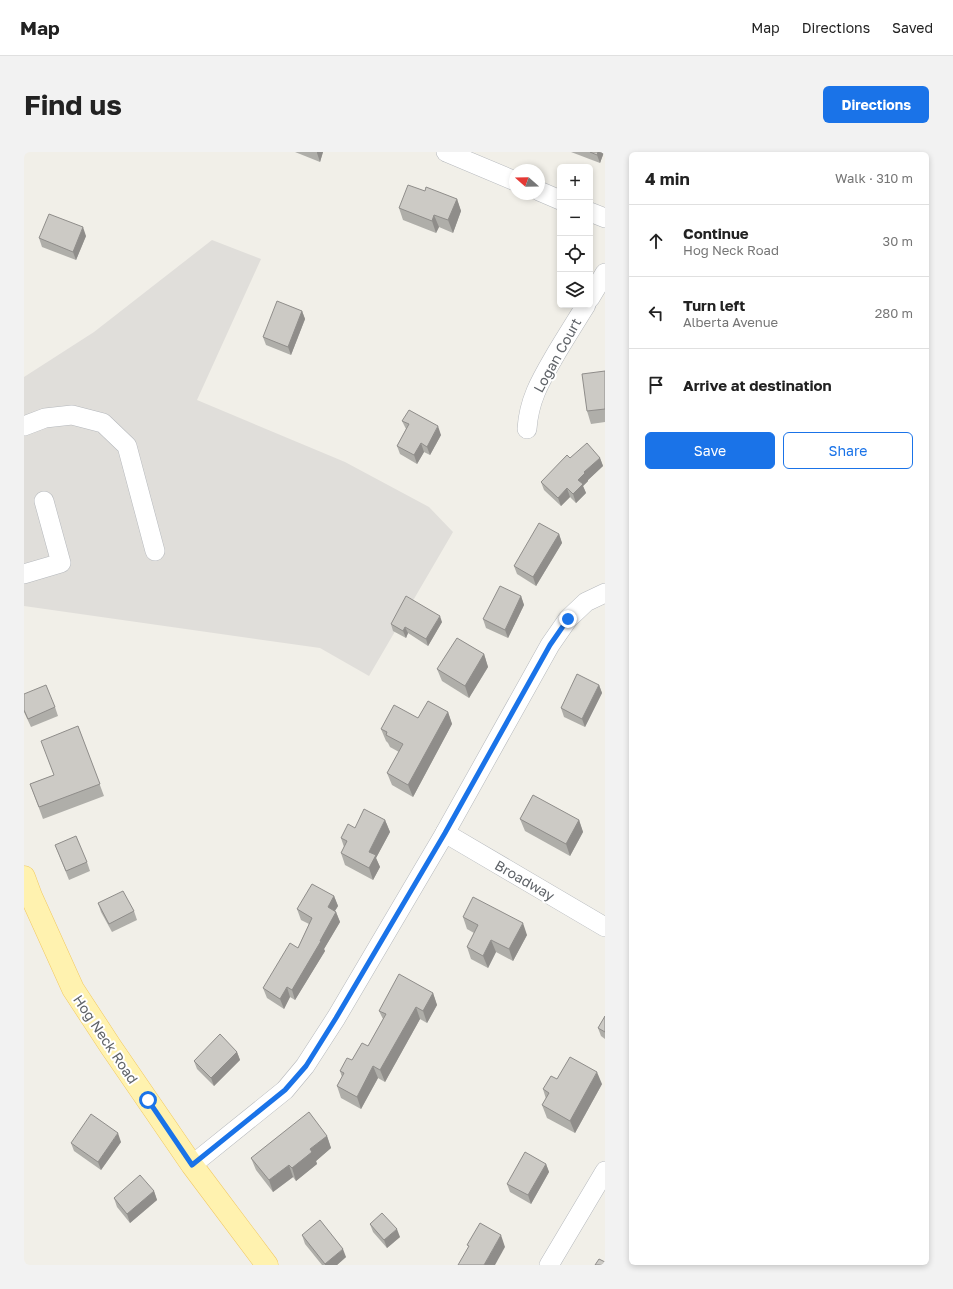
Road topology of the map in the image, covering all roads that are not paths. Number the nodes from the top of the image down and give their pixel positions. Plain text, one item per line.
1 (446, 152) edge
2 (509, 178) edge
3 (545, 194) edge
4 (557, 199) edge
5 (593, 213) edge
6 (605, 218) edge
7 (605, 273) edge
8 (593, 293) edge
9 (584, 308) edge
10 (24, 426) edge
11 (527, 429) dead end
12 (44, 501) dead end
13 (155, 551) dead end
14 (24, 574) edge
15 (605, 593) edge
16 (445, 833) junction
17 (26, 892) edge
18 (605, 927) edge
19 (192, 1165) junction
20 (605, 1171) edge
21 (267, 1265) edge
22 (549, 1265) edge

1 - 2 street
3 - 4 street
5 - 6 street
7 - 8 street
9 - 11 street, Logan Court
10 - 13 street
12 - 14 street
15 - 16 street
16 - 18 street, Broadway
16 - 19 street
17 - 19 main road, Hog Neck Road
19 - 21 main road, Hog Neck Road
20 - 22 street

